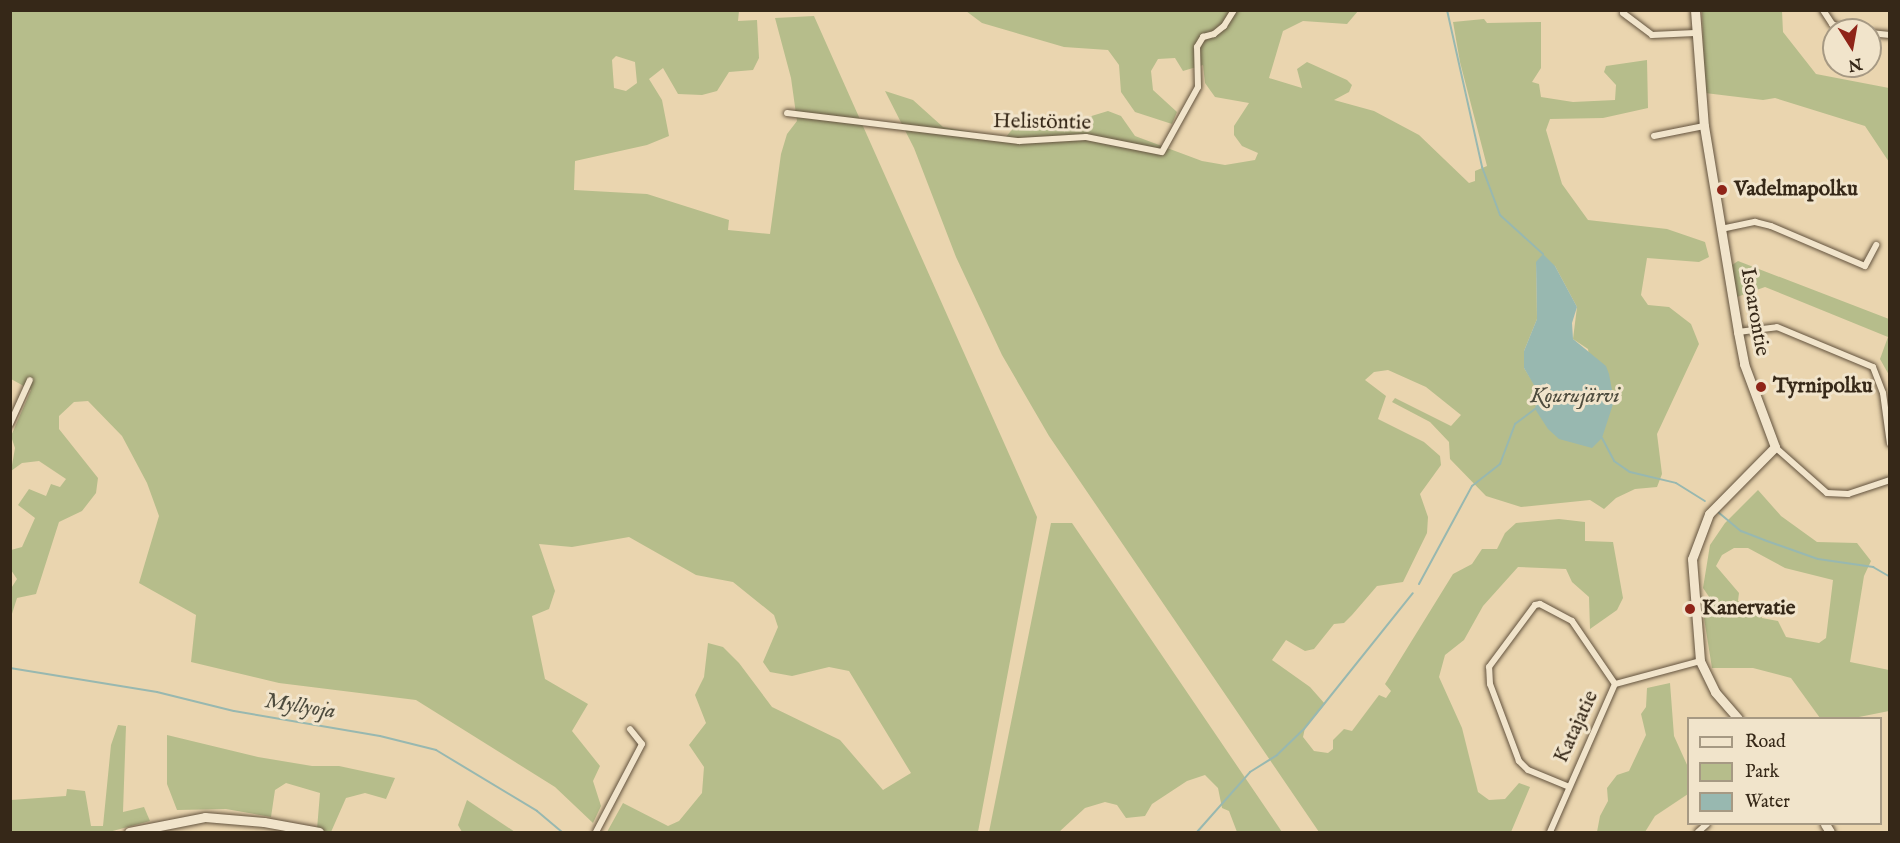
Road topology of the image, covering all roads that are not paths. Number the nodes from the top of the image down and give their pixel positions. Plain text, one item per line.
1 (1234, 10) edge
2 (1695, 10) edge
3 (1623, 13) dead end
4 (1695, 33) junction
5 (787, 113) dead end
6 (1704, 126) junction
7 (1654, 136) dead end
8 (1721, 229) junction
9 (1876, 245) dead end
10 (1738, 332) junction
11 (30, 380) dead end
12 (10, 424) edge
13 (1890, 444) edge
14 (1775, 447) junction
15 (1890, 480) edge
16 (1700, 662) junction
17 (1616, 684) junction
18 (1737, 717) edge
19 (630, 729) dead end
20 (1567, 786) junction
21 (129, 832) edge
22 (319, 832) edge
23 (596, 832) edge
24 (1550, 832) edge

1 - 5 street, Helistöntie
2 - 4 street, Isoarontie
3 - 4 street
4 - 6 street, Isoarontie
6 - 7 street
6 - 8 street, Isoarontie
8 - 9 street
8 - 10 street, Isoarontie
10 - 13 street
10 - 14 street, Isoarontie
11 - 12 street
14 - 15 street
14 - 16 street
16 - 17 street, Katajatie
16 - 18 street
17 - 20 street, Katajatie
17 - 20 street
19 - 23 street
20 - 24 street, Katajatie
21 - 22 street

